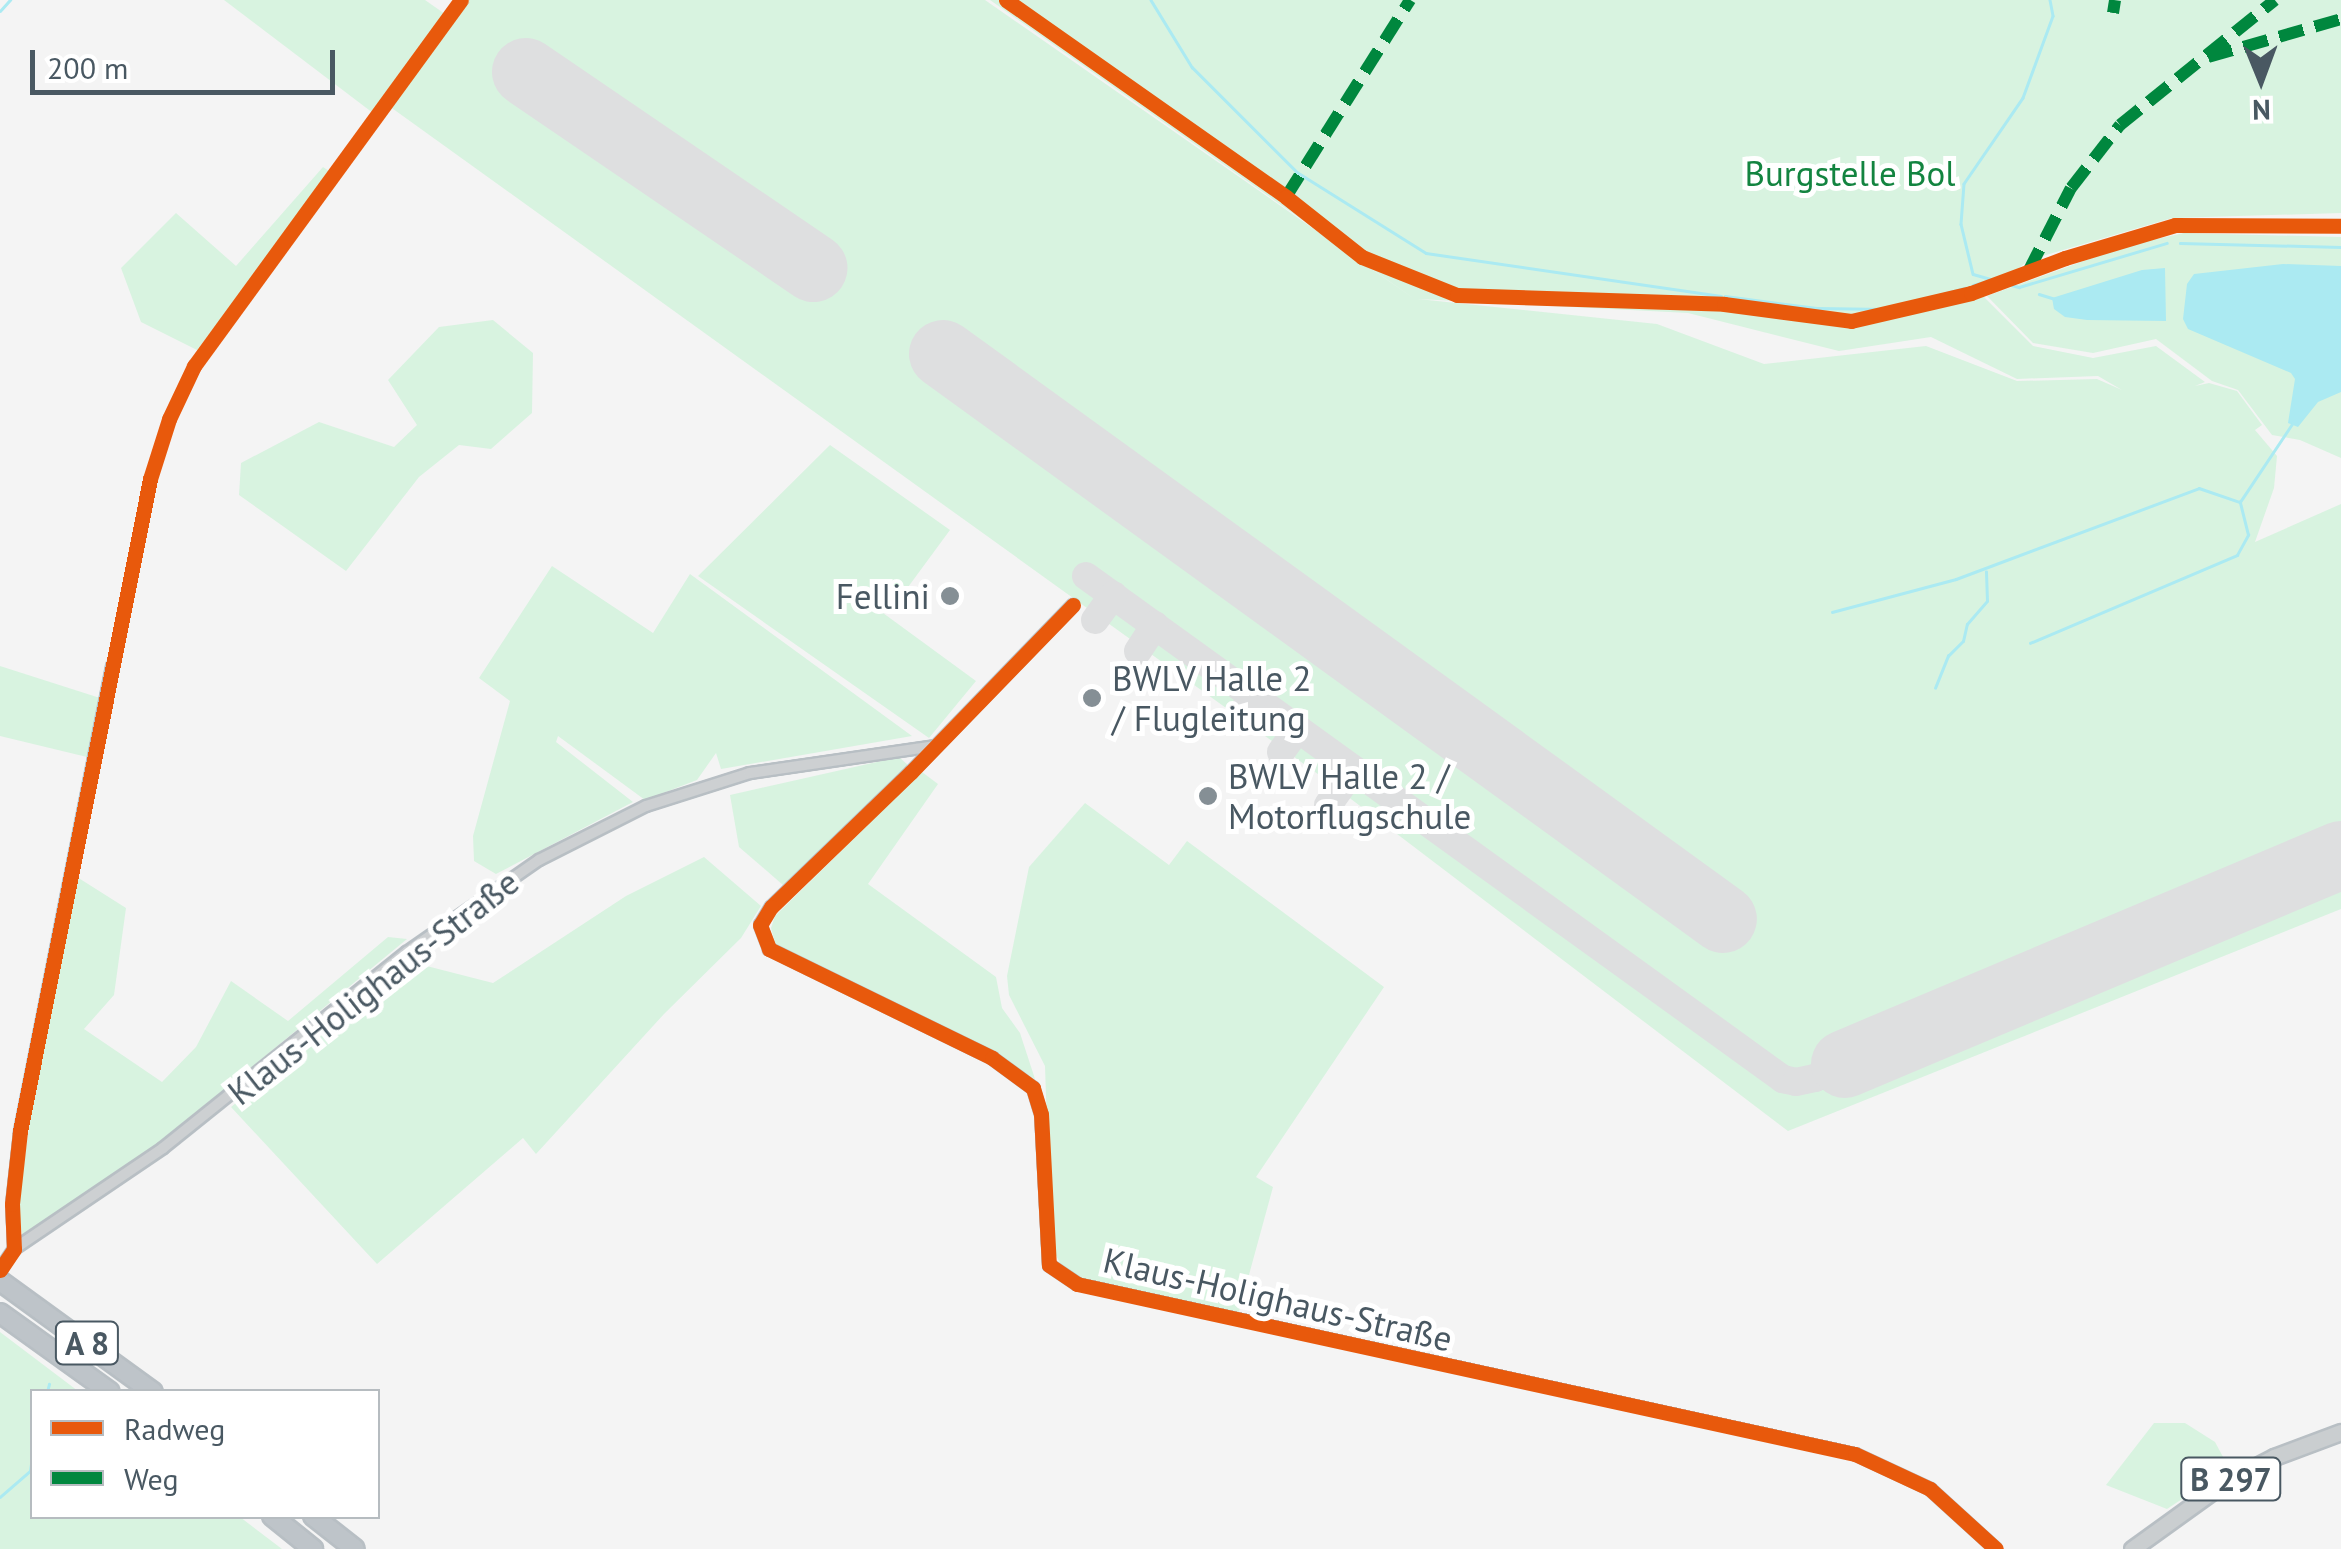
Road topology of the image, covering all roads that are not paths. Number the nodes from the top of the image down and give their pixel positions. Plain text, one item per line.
1 (1074, 604) dead end
2 (112, 668) dead end
3 (936, 746) junction
4 (14, 1250) junction
5 (0, 1270) edge
6 (0, 1281) edge
7 (2, 1314) edge
8 (106, 1389) edge
9 (149, 1389) edge
10 (2341, 1432) edge
11 (276, 1519) edge
12 (317, 1519) edge
13 (314, 1549) edge
14 (355, 1549) edge
15 (1996, 1549) edge
16 (2132, 1549) edge

1 - 3 street, Klaus-Holighaus-Straße
2 - 4 street
3 - 4 street, Klaus-Holighaus-Straße
3 - 15 street, Klaus-Holighaus-Straße
4 - 5 street, Klaus-Holighaus-Straße
6 - 9 highway, A 8
7 - 8 highway, A 8
10 - 16 main road, B 297
11 - 13 highway
12 - 14 highway

